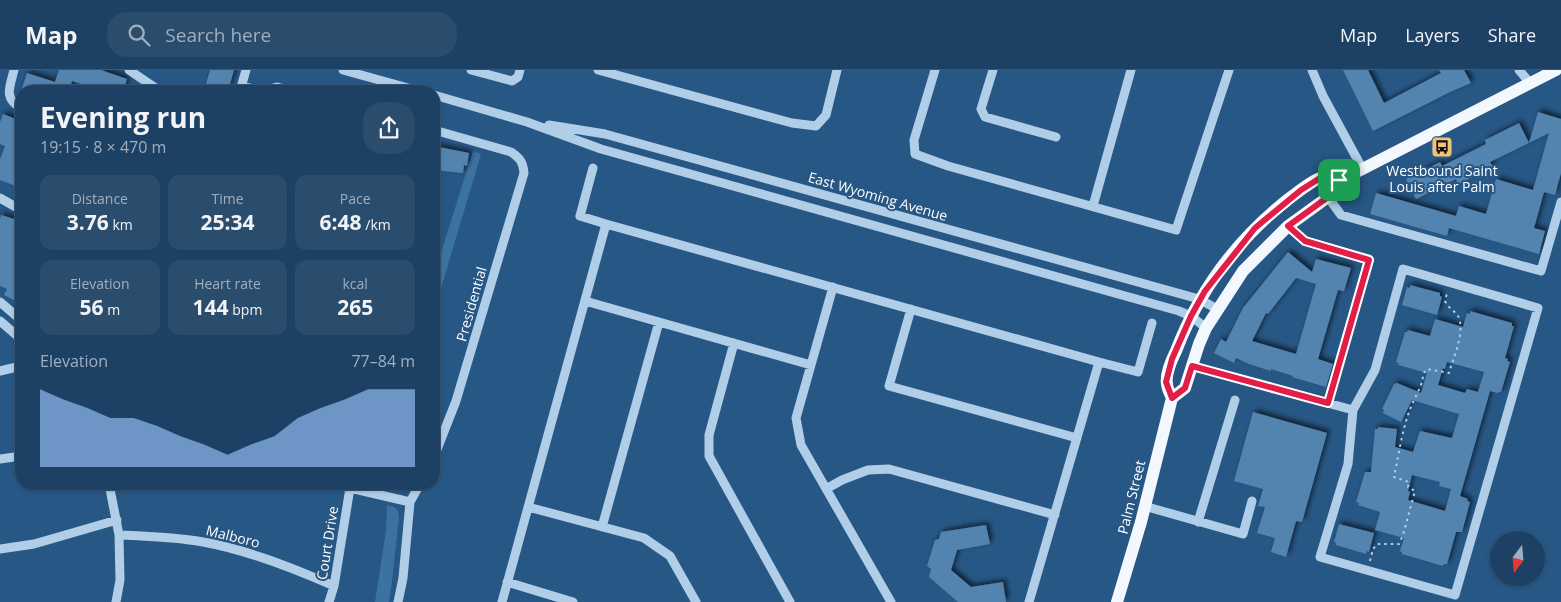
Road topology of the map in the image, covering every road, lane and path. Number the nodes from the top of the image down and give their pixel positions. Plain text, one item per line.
1 (14, 70) edge
2 (129, 70) edge
3 (246, 70) edge
4 (343, 70) edge
5 (471, 70) edge
6 (520, 70) edge
7 (598, 70) edge
8 (837, 70) edge
9 (934, 70) edge
10 (993, 70) edge
11 (1131, 70) edge
12 (1229, 70) edge
13 (1312, 70) edge
14 (1519, 70) edge
15 (1556, 70) edge
16 (1530, 83) junction
17 (151, 85) edge
18 (242, 85) edge
19 (397, 85) edge
20 (440, 97) edge
21 (15, 104) edge
22 (527, 122) junction
23 (440, 132) edge
24 (1056, 137) dead end
25 (594, 168) dead end
26 (1362, 168) junction
27 (1339, 180) junction
28 (1328, 197) junction
29 (0, 198) edge
30 (1561, 202) edge
31 (1093, 206) junction
32 (15, 207) edge
33 (606, 224) junction
34 (1288, 226) junction
35 (1450, 283) junction
36 (833, 287) junction
37 (1199, 299) junction
38 (584, 301) junction
39 (0, 302) edge
40 (911, 309) junction
41 (1217, 309) junction
42 (15, 315) edge
43 (1191, 316) junction
44 (0, 321) edge
45 (659, 322) junction
46 (1152, 323) dead end
47 (1206, 328) junction
48 (15, 334) edge
49 (734, 343) junction
50 (1099, 362) junction
51 (811, 365) junction
52 (1192, 366) junction
53 (15, 367) edge
54 (0, 371) edge
55 (1172, 398) junction
56 (1235, 400) dead end
57 (1328, 403) junction
58 (1353, 410) junction
59 (1077, 438) junction
60 (440, 442) edge
61 (15, 457) edge
62 (0, 459) edge
63 (826, 489) junction
64 (110, 490) edge
65 (350, 490) edge
66 (359, 490) edge
67 (417, 490) edge
68 (1252, 501) dead end
69 (410, 502) junction
70 (528, 506) junction
71 (1144, 506) junction
72 (1054, 515) junction
73 (116, 520) junction
74 (1198, 522) junction
75 (602, 527) junction
76 (119, 534) junction
77 (0, 548) edge
78 (1367, 570) junction
79 (507, 582) junction
80 (334, 586) junction
81 (116, 602) edge
82 (329, 602) edge
83 (398, 602) edge
84 (502, 602) edge
85 (573, 602) edge
86 (696, 602) edge
87 (790, 602) edge
88 (891, 602) edge
89 (1029, 602) edge
90 (1117, 602) edge

1 - 21 street
2 - 17 street
3 - 18 street
4 - 19 street
5 - 6 street
7 - 8 street
9 - 31 street
10 - 24 street
11 - 31 street
12 - 31 street
13 - 26 street
14 - 16 street
15 - 16 main road
16 - 26 main road
20 - 22 street, East Wyoming Avenue
22 - 37 street, East Wyoming Avenue
22 - 43 street, East Wyoming Avenue
23 - 60 street, Presidential
25 - 33 street
26 - 27 main road
27 - 28 main road
27 - 37 main road, Palm Street
28 - 30 street
28 - 34 main road, Palm Street
29 - 32 street
33 - 36 street
33 - 38 street
34 - 41 main road, Palm Street
34 - 57 street
35 - 58 street
35 - 78 path
35 - 78 street
36 - 40 street
36 - 51 street
37 - 41 street, East Wyoming Avenue
37 - 43 main road, Palm Street
38 - 45 street
38 - 70 street
39 - 42 street
40 - 50 street
40 - 59 street
41 - 47 main road, Palm Street
43 - 47 street, East Wyoming Avenue
43 - 55 main road, Palm Street
44 - 48 street
45 - 49 street
45 - 75 street
46 - 50 street
47 - 52 main road, Palm Street
49 - 51 street
49 - 87 street
50 - 59 street
51 - 63 street
52 - 55 main road, Palm Street
52 - 57 street
53 - 54 street
55 - 71 main road, Palm Street
56 - 74 street
57 - 58 street
58 - 78 street
59 - 72 street
61 - 62 street
63 - 72 street
63 - 88 street
64 - 73 street
65 - 80 street, Court Drive
66 - 69 street
67 - 69 street
68 - 74 street
69 - 83 street
70 - 75 street
70 - 79 street
71 - 74 street
71 - 90 main road, Palm Street
72 - 89 street
73 - 76 street
73 - 77 street
75 - 86 street
76 - 80 street, Malboro
76 - 81 street
79 - 84 street
79 - 85 street
80 - 82 street, Court Drive

